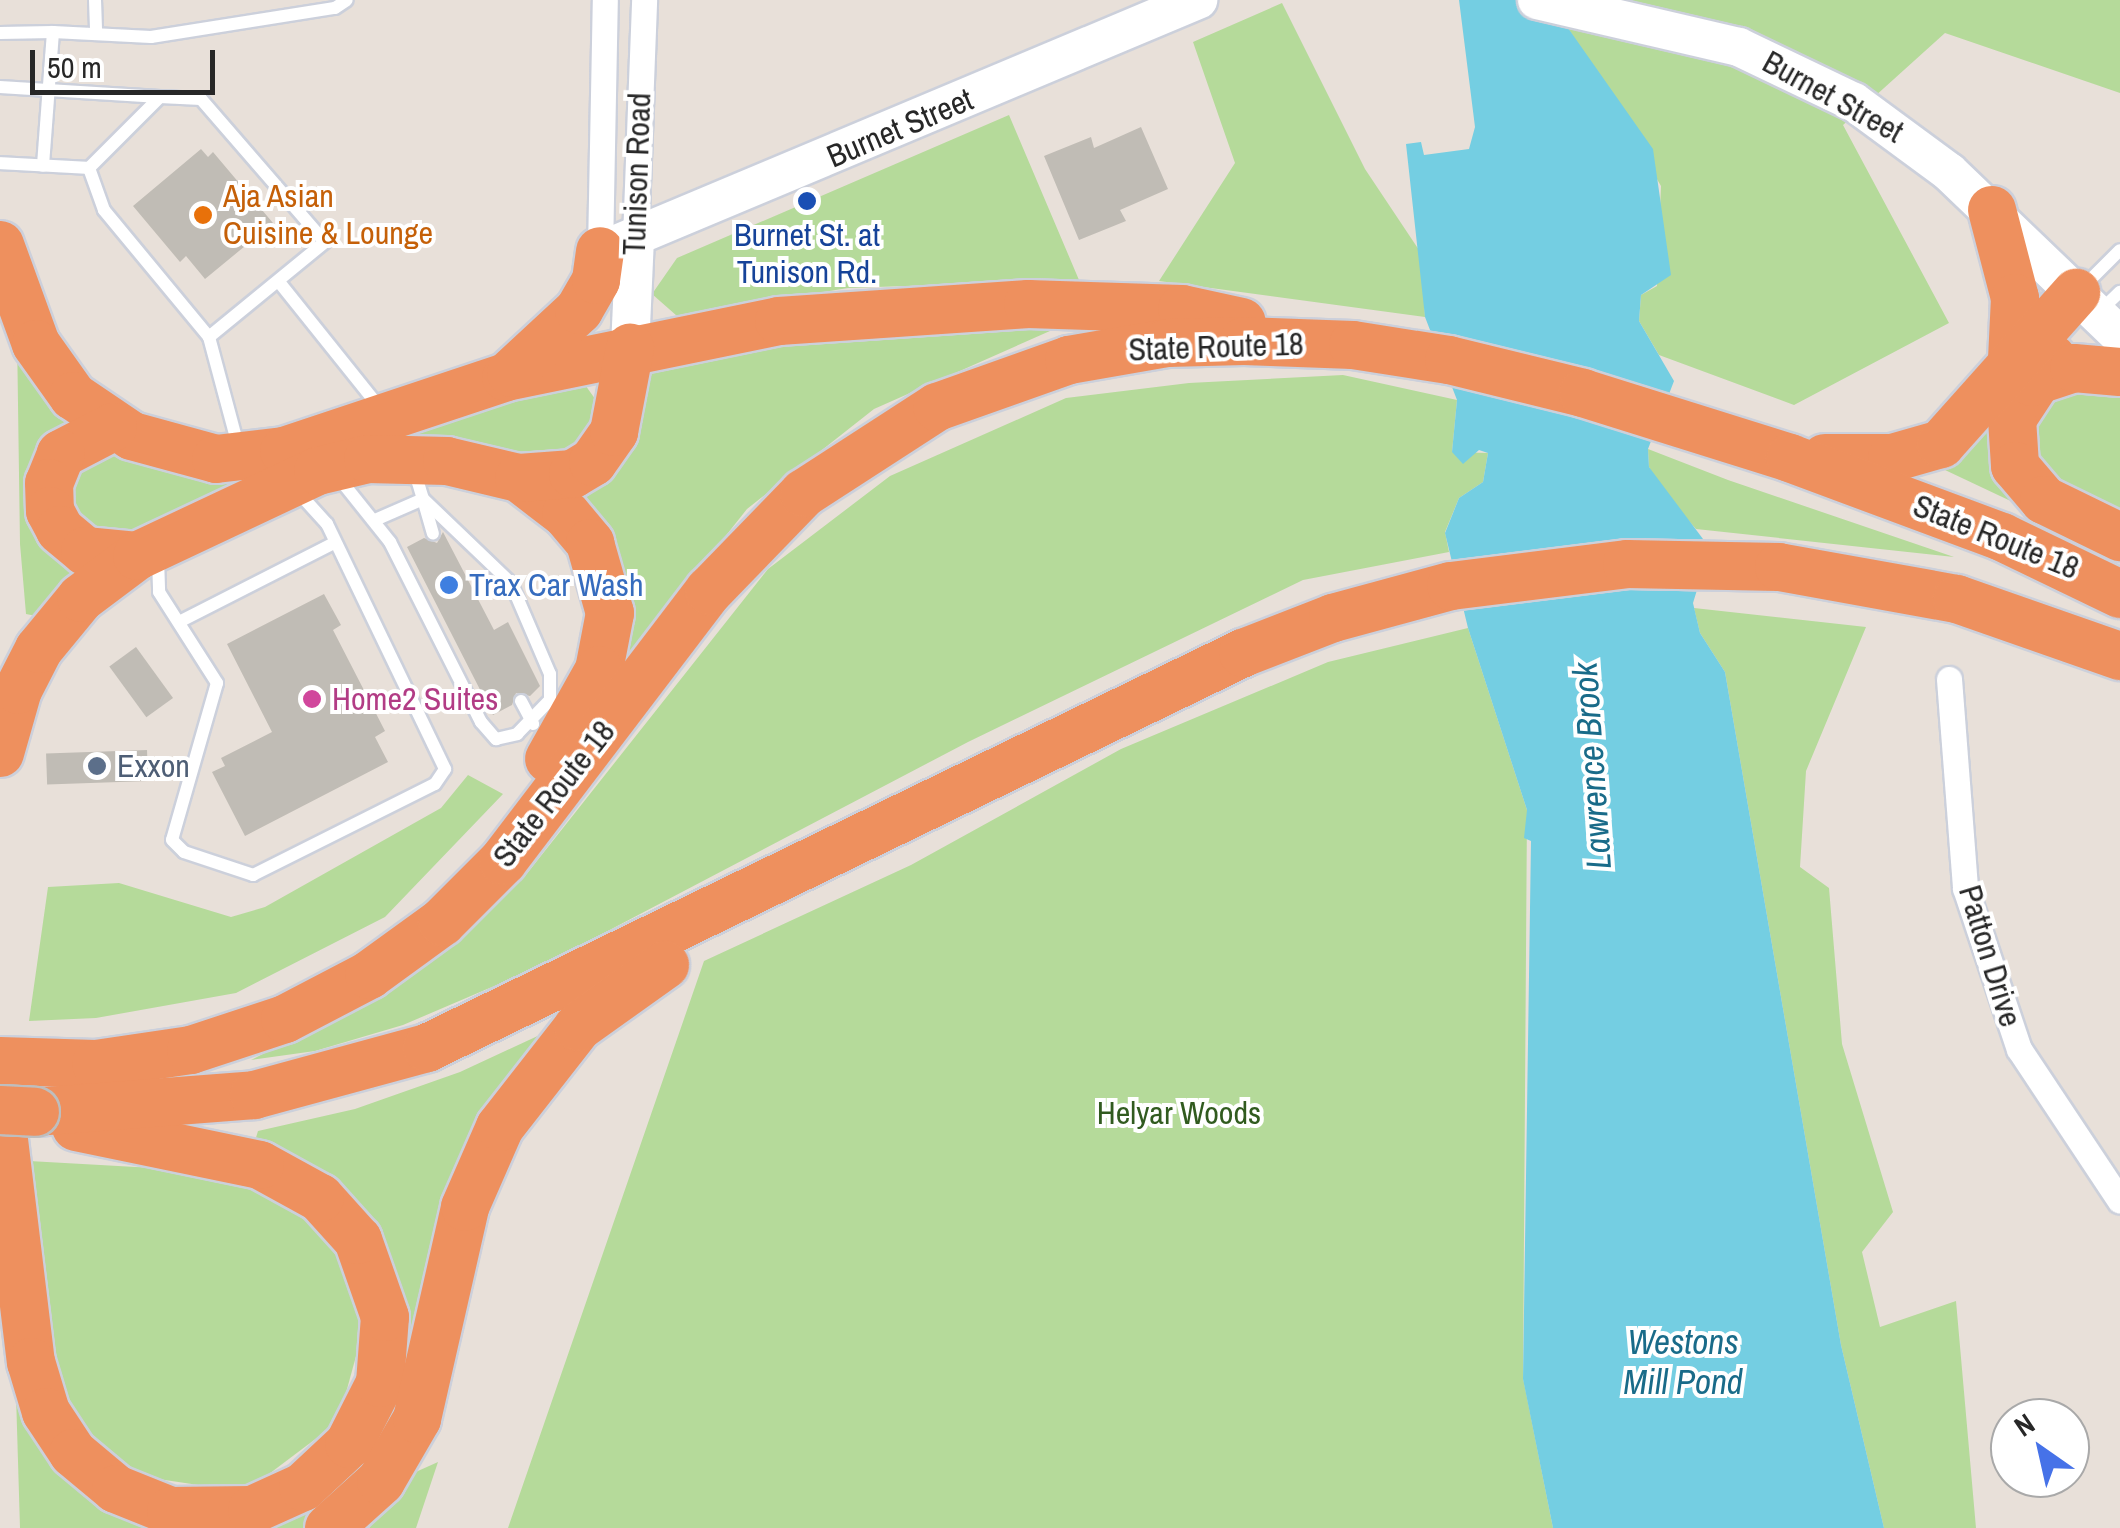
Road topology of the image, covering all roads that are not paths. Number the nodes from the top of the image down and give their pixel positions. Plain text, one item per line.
1 (96, 0) edge
2 (347, 0) edge
3 (605, 0) edge
4 (644, 0) edge
5 (1198, 0) edge
6 (1555, 4) edge
7 (53, 32) junction
8 (0, 33) edge
9 (96, 34) junction
10 (0, 87) edge
11 (44, 89) junction
12 (160, 97) junction
13 (0, 163) edge
14 (43, 166) junction
15 (89, 168) junction
16 (1992, 210) junction
17 (618, 244) junction
18 (0, 245) edge
19 (2120, 250) edge
20 (279, 282) junction
21 (2103, 309) edge
22 (209, 336) junction
23 (1353, 346) junction
24 (630, 348) junction
25 (2022, 371) junction
26 (2120, 372) edge
27 (506, 378) junction
28 (385, 414) junction
29 (113, 427) junction
30 (1790, 458) junction
31 (242, 459) junction
32 (308, 476) junction
33 (417, 478) junction
34 (519, 478) junction
35 (376, 520) junction
36 (433, 534) dead end
37 (2120, 537) edge
38 (334, 543) junction
39 (149, 550) junction
40 (2107, 582) edge
41 (178, 622) junction
42 (2120, 656) edge
43 (1949, 680) dead end
44 (521, 701) dead end
45 (533, 724) junction
46 (0, 753) edge
47 (784, 877) junction
48 (416, 943) junction
49 (0, 1062) edge
50 (12, 1110) edge
51 (2120, 1201) edge
52 (329, 1528) edge

1 - 9 lane
2 - 9 lane
3 - 17 street, Tunison Road
4 - 17 street, Tunison Road
5 - 17 street, Burnet Street
6 - 16 street, Burnet Street
7 - 8 lane
7 - 9 lane
7 - 11 lane
10 - 11 lane
11 - 12 lane
11 - 14 lane
12 - 15 lane
12 - 20 lane
13 - 14 lane
14 - 15 lane
15 - 22 lane
16 - 21 street, Burnet Street
16 - 25 highway
17 - 24 street, Tunison Road
17 - 27 highway
18 - 29 highway
19 - 21 lane
20 - 22 lane
20 - 28 lane
21 - 25 highway
22 - 31 lane
23 - 24 highway
23 - 30 highway, State Route 18
23 - 48 highway, State Route 18
24 - 27 highway
24 - 34 highway
25 - 26 highway
25 - 30 highway
25 - 37 highway
27 - 28 highway
28 - 31 highway
29 - 31 highway
29 - 39 highway
30 - 40 highway, State Route 18
32 - 33 highway
32 - 35 lane
32 - 38 lane
32 - 39 highway
33 - 34 highway
33 - 35 lane
33 - 36 lane
33 - 45 lane
34 - 48 highway
35 - 45 lane
38 - 41 lane
38 - 41 lane
39 - 41 lane
39 - 46 highway
42 - 47 highway, State Route 18
43 - 51 street, Patton Drive
44 - 45 lane
47 - 50 highway, State Route 18
47 - 52 highway
48 - 49 highway, State Route 18
50 - 50 highway

